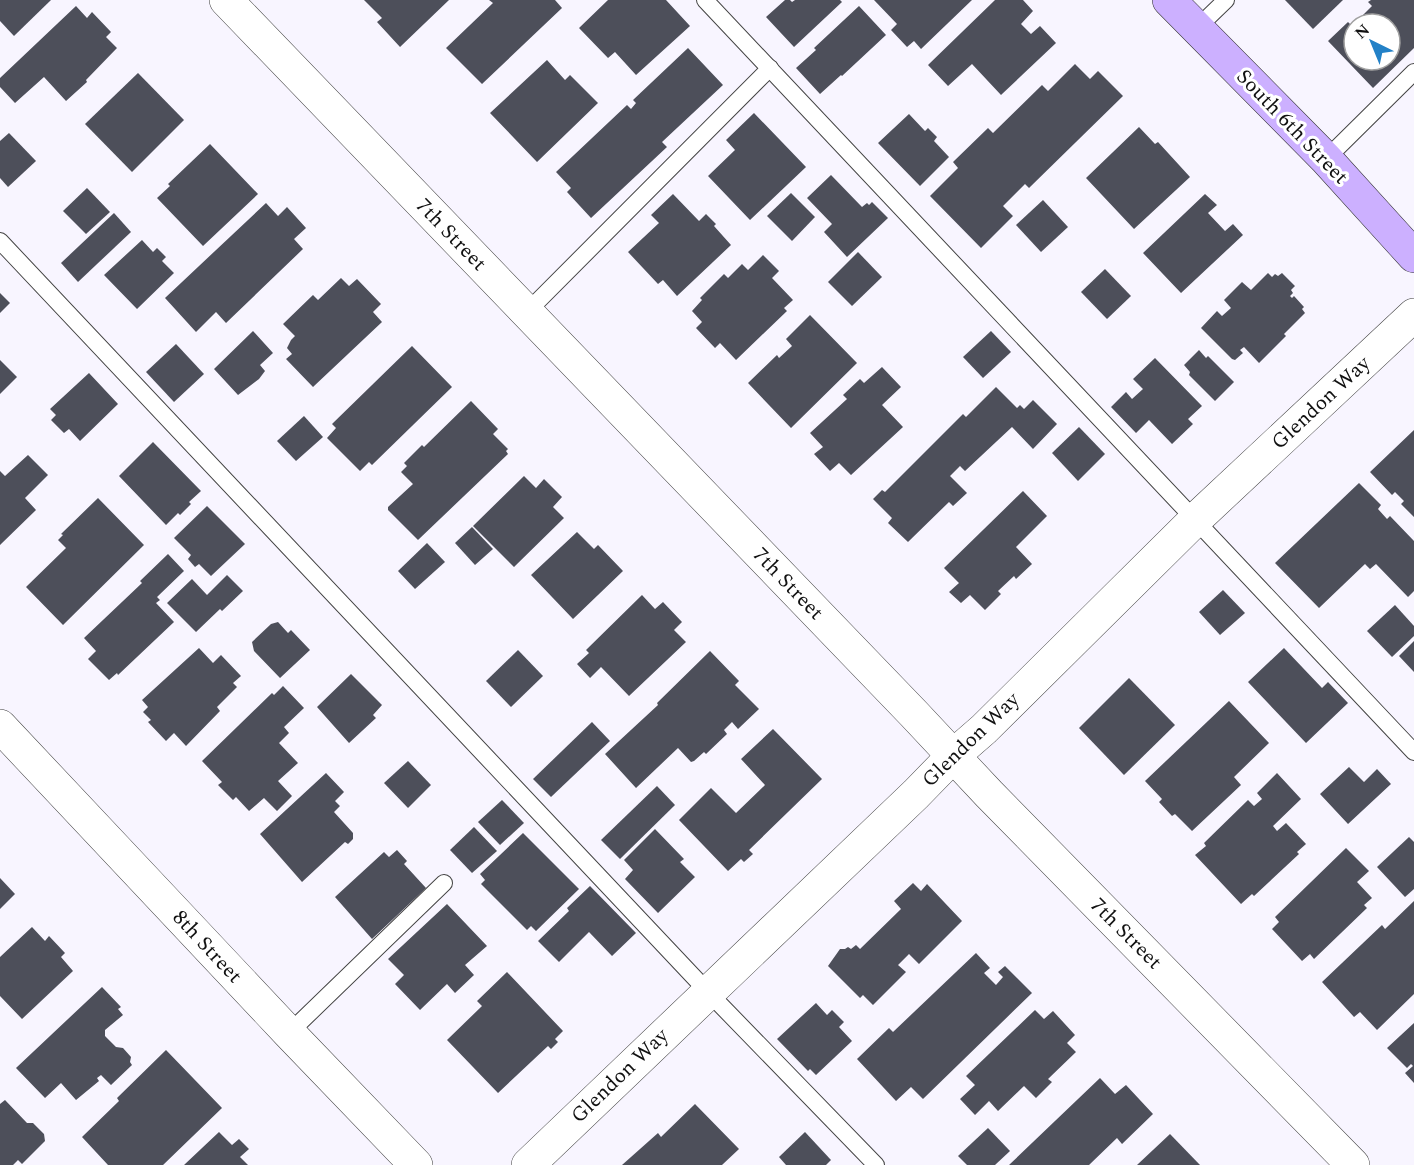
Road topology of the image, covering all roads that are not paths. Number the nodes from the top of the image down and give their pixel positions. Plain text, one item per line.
1 (226, 0) edge
2 (705, 0) edge
3 (1169, 0) edge
4 (1226, 0) edge
5 (1196, 29) junction
6 (770, 68) junction
7 (1414, 72) edge
8 (1326, 159) junction
9 (0, 241) edge
10 (1414, 256) edge
11 (526, 313) junction
12 (1414, 315) edge
13 (1195, 520) junction
14 (0, 726) edge
15 (1414, 752) edge
16 (953, 756) junction
17 (444, 883) dead end
18 (708, 992) junction
19 (289, 1033) junction
20 (417, 1165) edge
21 (528, 1165) edge
22 (876, 1165) edge
23 (1353, 1165) edge

1 - 11 street, 7th Street
2 - 6 lane
3 - 5 street, South 6th Street
4 - 5 lane
5 - 8 street, South 6th Street
6 - 11 lane
6 - 13 lane
7 - 8 lane
8 - 10 street, South 6th Street
9 - 18 lane
11 - 16 street, 7th Street
12 - 13 street, Glendon Way
13 - 15 lane
13 - 16 street, Glendon Way
14 - 19 street, 8th Street
16 - 18 street, Glendon Way
16 - 23 street, 7th Street
17 - 19 lane
18 - 21 street, Glendon Way
18 - 22 lane
19 - 20 street, 8th Street

